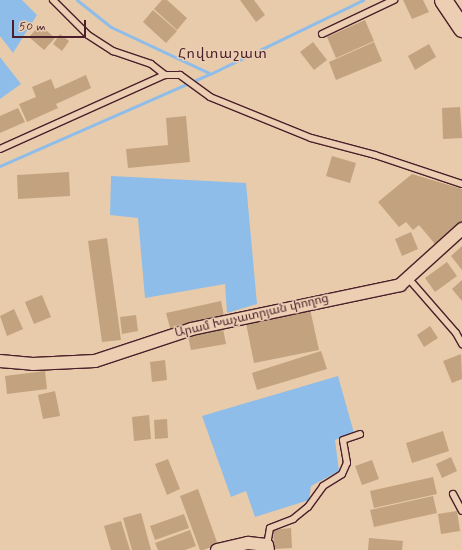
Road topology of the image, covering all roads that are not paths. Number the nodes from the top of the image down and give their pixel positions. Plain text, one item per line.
1 (53, 0) edge
2 (394, 0) edge
3 (443, 0) edge
4 (462, 28) edge
5 (322, 34) dead end
6 (165, 75) junction
7 (0, 149) edge
8 (462, 184) edge
9 (462, 229) edge
10 (408, 278) junction
11 (462, 344) edge
12 (0, 361) edge
13 (360, 434) dead end
14 (453, 494) dead end
15 (462, 511) edge
16 (268, 548) edge
17 (217, 550) edge

1 - 6 lane
2 - 5 lane
3 - 4 main road
6 - 7 lane
6 - 8 lane
9 - 10 street, Արամ Խաչատրյան փողոց
10 - 11 lane
10 - 12 street, Արամ Խաչատրյան փողոց
13 - 16 lane
14 - 15 lane
16 - 17 street

